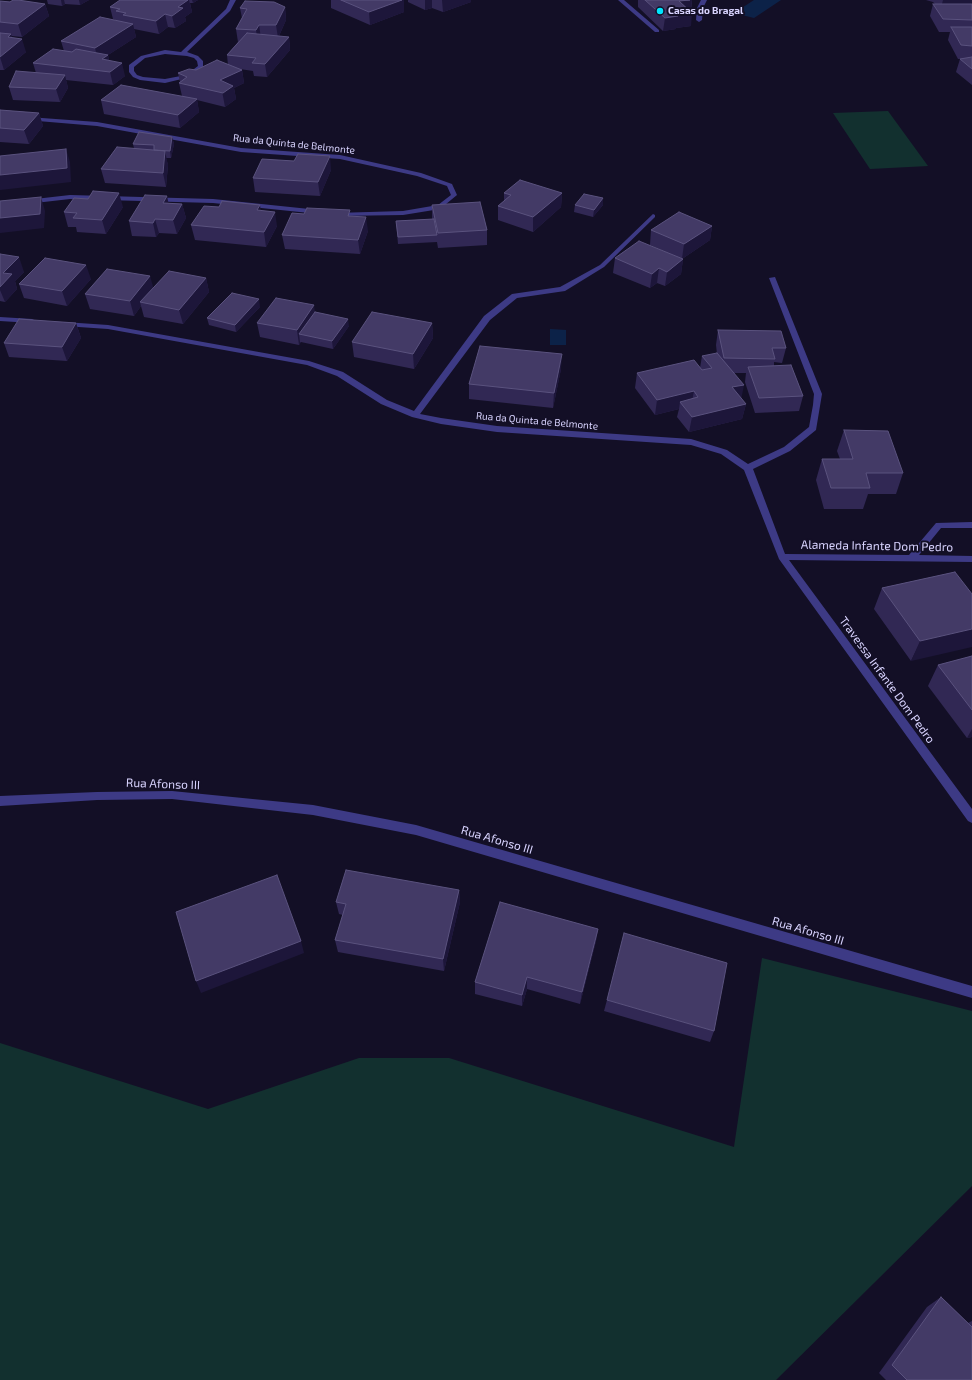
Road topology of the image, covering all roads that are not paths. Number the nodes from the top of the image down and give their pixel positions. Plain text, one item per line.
1 (233, 0) edge
2 (622, 0) edge
3 (704, 0) edge
4 (699, 20) dead end
5 (657, 31) dead end
6 (183, 53) junction
7 (22, 118) edge
8 (0, 204) edge
9 (324, 213) edge
10 (332, 214) edge
11 (653, 216) dead end
12 (773, 278) dead end
13 (0, 319) edge
14 (38, 321) edge
15 (53, 323) edge
16 (415, 414) junction
17 (748, 468) junction
18 (972, 525) edge
19 (782, 557) junction
20 (911, 559) junction
21 (972, 559) edge
22 (0, 801) edge
23 (972, 818) edge
24 (972, 992) edge

1 - 6 street
2 - 5 street
3 - 4 street
6 - 6 street
7 - 10 street, Rua da Quinta de Belmonte
8 - 9 street
11 - 16 street
12 - 17 street
13 - 14 street
15 - 16 street, Rua da Quinta de Belmonte
16 - 17 street, Rua da Quinta de Belmonte
17 - 19 street
18 - 20 street
19 - 20 street, Alameda Infante Dom Pedro
19 - 23 street, Travessa Infante Dom Pedro
20 - 21 street, Alameda Infante Dom Pedro
22 - 24 street, Rua Afonso III

